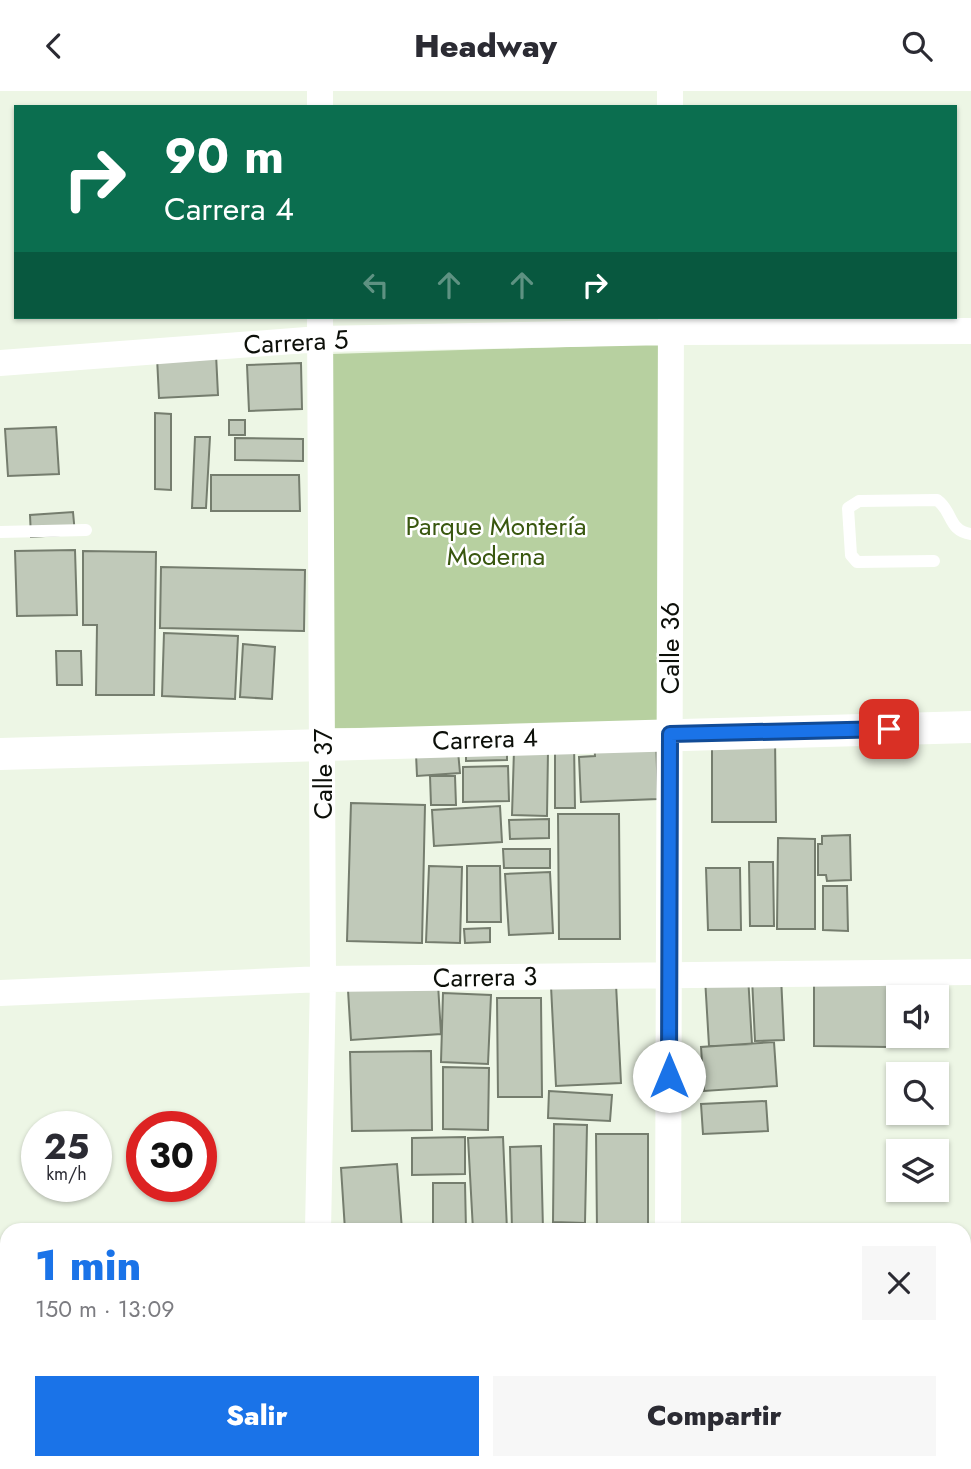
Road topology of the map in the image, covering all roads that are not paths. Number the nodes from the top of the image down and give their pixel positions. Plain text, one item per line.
1 (671, 324) edge
2 (320, 328) edge
3 (971, 331) edge
4 (0, 363) edge
5 (86, 530) dead end
6 (0, 532) edge
7 (971, 534) edge
8 (934, 561) dead end
9 (971, 727) edge
10 (670, 734) junction
11 (323, 743) junction
12 (0, 754) edge
13 (971, 972) edge
14 (670, 974) junction
15 (323, 979) junction
16 (0, 993) edge
17 (318, 1223) edge
18 (668, 1223) edge

1 - 2 street, Carrera 5
1 - 3 street, Carrera 5
1 - 10 street, Calle 36
2 - 4 street, Carrera 5
2 - 11 street, Calle 37
5 - 6 lane
7 - 8 lane
9 - 10 street, Carrera 4
10 - 11 street, Carrera 4
10 - 14 street, Calle 36
11 - 12 street, Carrera 4
11 - 15 street, Calle 37
13 - 14 street, Carrera 3
14 - 15 street, Carrera 3
14 - 18 street, Calle 36
15 - 16 street, Carrera 3
15 - 17 street, Calle 37

